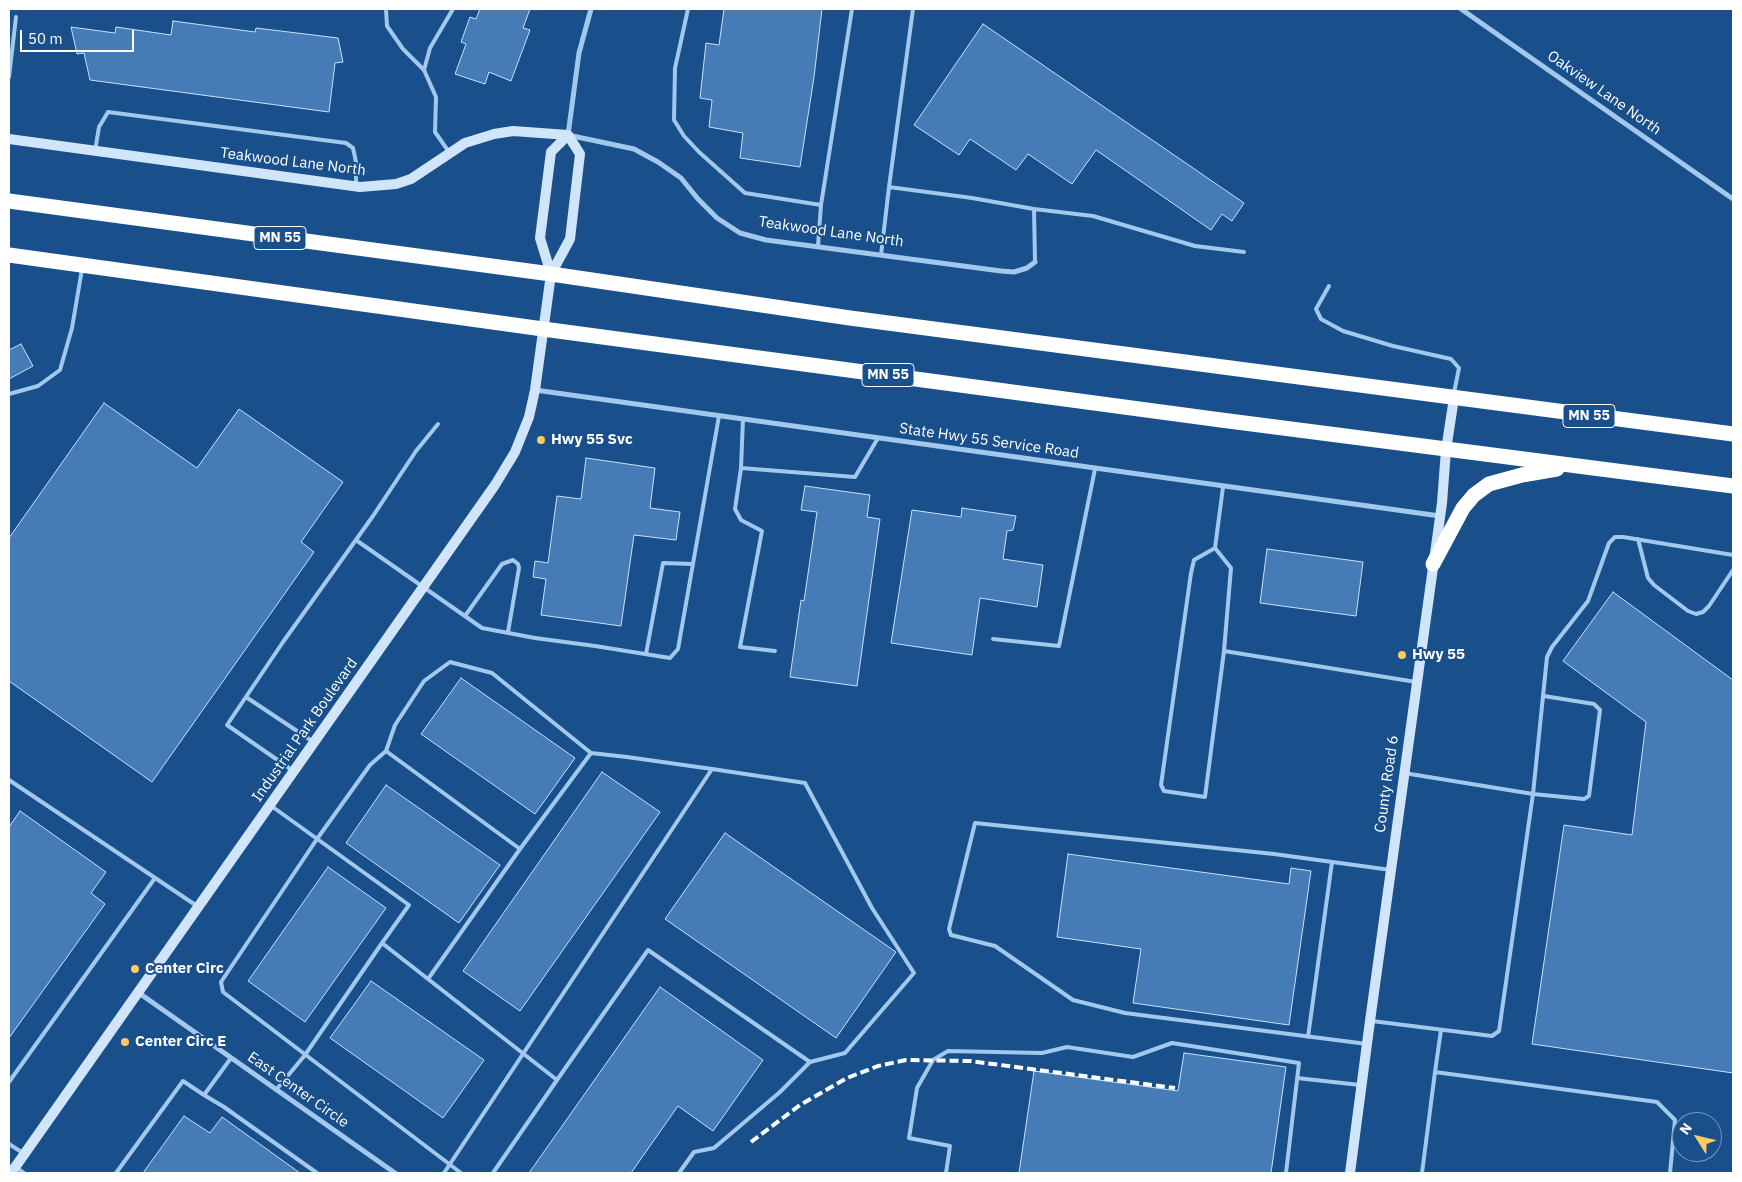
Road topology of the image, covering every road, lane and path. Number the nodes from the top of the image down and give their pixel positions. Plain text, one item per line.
1 (386, 9) edge
2 (453, 9) edge
3 (590, 9) edge
4 (688, 9) edge
5 (852, 9) edge
6 (913, 9) edge
7 (1461, 9) edge
8 (16, 17) dead end
9 (424, 70) junction
10 (9, 77) edge
11 (568, 135) junction
12 (9, 139) edge
13 (95, 151) junction
14 (449, 152) junction
15 (356, 186) junction
16 (889, 187) junction
17 (1733, 199) edge
18 (9, 201) edge
19 (821, 205) junction
20 (1034, 209) junction
21 (818, 246) junction
22 (1244, 252) dead end
23 (9, 255) edge
24 (881, 255) junction
25 (1035, 262) joint
26 (82, 265) junction
27 (551, 274) junction
28 (1329, 286) dead end
29 (543, 329) junction
30 (535, 390) junction
31 (9, 394) edge
32 (1454, 398) junction
33 (719, 416) junction
34 (743, 419) junction
35 (438, 424) dead end
36 (1733, 434) edge
37 (878, 438) junction
38 (1446, 450) junction
39 (1573, 466) junction
40 (741, 468) junction
41 (1095, 468) junction
42 (1733, 486) edge
43 (1223, 487) junction
44 (1440, 516) junction
45 (1638, 539) junction
46 (356, 540) junction
47 (1215, 548) junction
48 (1733, 555) edge
49 (693, 564) junction
50 (1433, 564) junction
51 (1733, 570) edge
52 (424, 586) junction
53 (465, 616) junction
54 (508, 632) junction
55 (992, 639) dead end
56 (775, 651) dead end
57 (1224, 651) junction
58 (646, 654) junction
59 (1417, 682) junction
60 (1544, 696) junction
61 (246, 697) junction
62 (314, 743) junction
63 (386, 751) junction
64 (591, 753) junction
65 (712, 769) junction
66 (294, 771) junction
67 (1404, 773) junction
68 (9, 780) edge
69 (1533, 794) junction
70 (270, 805) junction
71 (317, 839) junction
72 (520, 848) junction
73 (1332, 862) junction
74 (1390, 870) junction
75 (155, 878) junction
76 (199, 907) junction
77 (382, 943) junction
78 (428, 979) junction
79 (139, 993) junction
80 (1370, 1021) junction
81 (1441, 1030) junction
82 (1308, 1037) junction
83 (1367, 1044) junction
84 (524, 1054) junction
85 (305, 1055) junction
86 (231, 1058) junction
87 (810, 1062) junction
88 (1435, 1072) junction
89 (1298, 1078) junction
90 (557, 1080) junction
91 (9, 1082) edge
92 (1362, 1085) junction
93 (276, 1090) junction
94 (204, 1095) junction
95 (9, 1144) edge
96 (24, 1154) junction
97 (450, 1165) junction
98 (17, 1171) edge
99 (116, 1173) edge
100 (317, 1173) edge
101 (395, 1173) edge
102 (444, 1173) edge
103 (461, 1173) edge
104 (493, 1173) edge
105 (680, 1173) edge
106 (946, 1173) edge
107 (1286, 1173) edge
108 (1350, 1173) edge
109 (1422, 1173) edge
110 (1670, 1173) edge

1 - 9 lane
2 - 9 lane
3 - 11 street
4 - 19 lane
5 - 19 lane
6 - 16 lane
7 - 17 street, Oakview Lane North
8 - 10 lane
9 - 14 lane
11 - 14 street, Teakwood Lane North
11 - 21 street, Teakwood Lane North
11 - 27 street, Industrial Park Boulevard
11 - 27 street, Industrial Park Boulevard
12 - 13 street, Teakwood Lane North
13 - 15 street, Teakwood Lane North
13 - 15 lane
14 - 15 street, Teakwood Lane North
16 - 20 lane
16 - 24 lane
18 - 27 highway, MN 55
19 - 21 lane
20 - 22 lane
20 - 25 lane
21 - 24 street, Teakwood Lane North
23 - 26 highway, MN 55
24 - 25 street, Teakwood Lane North
26 - 29 highway, MN 55
26 - 31 lane
27 - 29 street, Industrial Park Boulevard
27 - 32 highway, MN 55
28 - 32 lane
29 - 30 street, Industrial Park Boulevard
29 - 38 highway, MN 55
30 - 33 street, State Hwy 55 Service Road
30 - 52 street, Industrial Park Boulevard
32 - 36 highway, MN 55
32 - 38 street, County Road 6
33 - 34 street, State Hwy 55 Service Road
33 - 49 lane
34 - 37 street, State Hwy 55 Service Road
34 - 40 lane
35 - 46 lane
37 - 40 lane
37 - 41 street, State Hwy 55 Service Road
38 - 39 highway, MN 55
38 - 44 street, County Road 6
39 - 42 highway, MN 55
39 - 50 highway
40 - 56 lane
41 - 43 street, State Hwy 55 Service Road
41 - 55 lane
43 - 44 street, State Hwy 55 Service Road
43 - 47 lane
44 - 50 street, County Road 6
45 - 48 lane
45 - 51 lane
45 - 60 lane
46 - 52 lane
46 - 61 lane
47 - 57 lane
47 - 57 lane
49 - 58 lane
49 - 58 lane
50 - 59 street, County Road 6
52 - 53 lane
52 - 62 street, Industrial Park Boulevard
53 - 54 lane
53 - 54 lane
54 - 58 lane
57 - 59 lane
59 - 67 street, County Road 6
60 - 69 lane
60 - 69 lane
61 - 62 lane
61 - 66 lane
62 - 66 street, Industrial Park Boulevard
63 - 64 lane
63 - 71 lane
63 - 72 lane
64 - 65 lane
64 - 72 lane
65 - 84 lane
65 - 87 lane
66 - 70 street, Industrial Park Boulevard
67 - 69 lane
67 - 74 street, County Road 6
68 - 75 lane
69 - 81 lane
70 - 71 lane
70 - 76 street, Industrial Park Boulevard
71 - 77 lane
71 - 85 lane
72 - 78 lane
73 - 74 lane
73 - 82 lane
73 - 82 lane
74 - 80 street, County Road 6
75 - 76 lane
75 - 91 lane
76 - 79 street, Industrial Park Boulevard
77 - 78 lane
77 - 85 lane
78 - 84 lane
79 - 86 street, East Center Circle
79 - 96 street, Industrial Park Boulevard
80 - 81 lane
80 - 83 street, County Road 6
81 - 88 lane
82 - 83 lane
83 - 92 street, County Road 6
84 - 90 lane
84 - 97 lane
85 - 93 lane
85 - 97 lane
86 - 93 street, East Center Circle
86 - 94 lane
87 - 90 lane
87 - 105 lane
88 - 109 lane
88 - 110 lane
89 - 92 lane
89 - 106 lane
89 - 107 lane
90 - 104 lane
92 - 108 street, County Road 6
93 - 101 street, East Center Circle
94 - 99 lane
94 - 100 lane
95 - 96 lane
96 - 98 street, Industrial Park Boulevard
97 - 102 lane
97 - 103 lane

